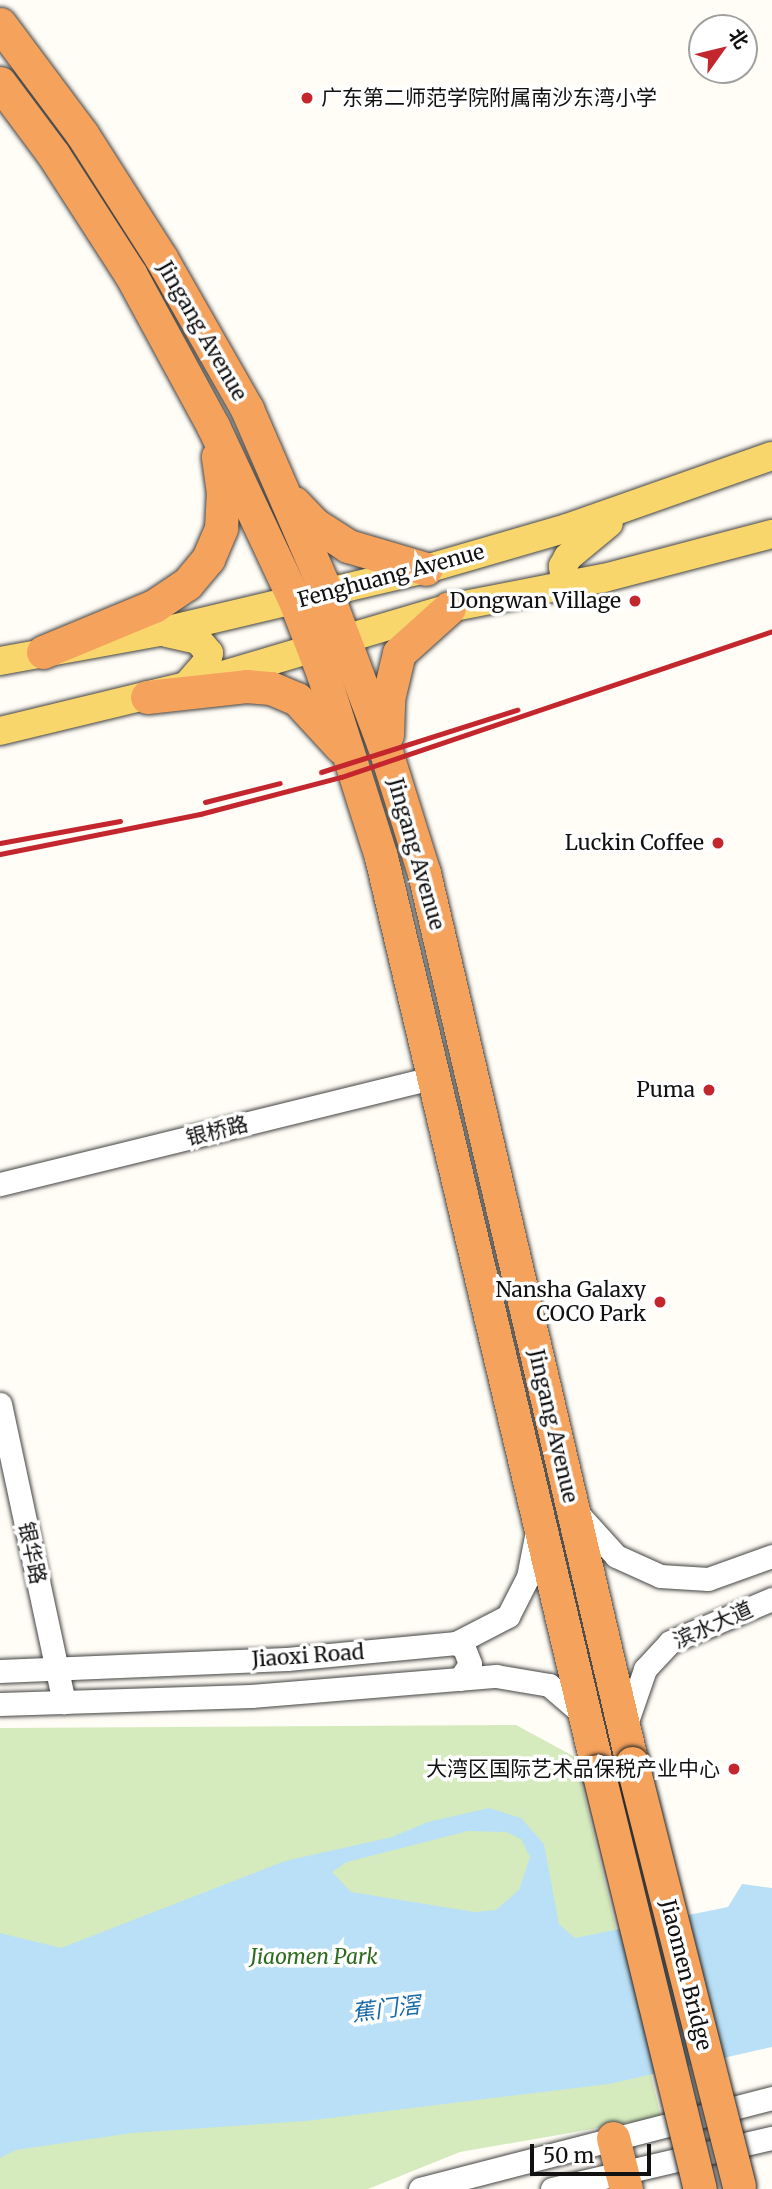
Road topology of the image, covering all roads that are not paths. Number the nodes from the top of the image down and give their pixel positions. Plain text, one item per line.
1 (0, 24) edge
2 (0, 83) edge
3 (213, 426) junction
4 (772, 456) edge
5 (269, 458) junction
6 (236, 475) junction
7 (283, 491) junction
8 (631, 507) junction
9 (772, 534) edge
10 (426, 569) junction
11 (566, 586) junction
12 (327, 594) junction
13 (295, 601) junction
14 (449, 608) junction
15 (159, 632) junction
16 (344, 637) junction
17 (312, 646) junction
18 (43, 652) junction
19 (0, 660) edge
20 (186, 686) junction
21 (147, 697) junction
22 (0, 731) edge
23 (386, 752) junction
24 (354, 764) junction
25 (433, 1078) junction
26 (0, 1184) edge
27 (0, 1404) edge
28 (571, 1499) junction
29 (539, 1521) junction
30 (772, 1556) edge
31 (772, 1598) edge
32 (456, 1643) junction
33 (57, 1669) junction
34 (0, 1671) edge
35 (460, 1679) junction
36 (64, 1702) junction
37 (0, 1704) edge
38 (585, 1716) junction
39 (625, 1730) junction
40 (632, 1763) joint
41 (598, 1771) joint
42 (772, 2098) edge
43 (613, 2138) junction
44 (772, 2138) edge
45 (624, 2180) edge
46 (739, 2188) edge
47 (420, 2189) edge
48 (552, 2189) edge
49 (700, 2189) edge

1 - 5 highway, Jingang Avenue
2 - 3 highway, Jingang Avenue
3 - 6 highway, Jingang Avenue
3 - 18 highway
4 - 8 main road, Fenghuang Avenue
5 - 6 highway
5 - 7 highway, Jingang Avenue
6 - 13 highway, Jingang Avenue
7 - 10 highway
7 - 12 highway, Jingang Avenue
8 - 10 main road, Fenghuang Avenue
8 - 11 main road
9 - 11 main road
10 - 12 main road, Fenghuang Avenue
11 - 14 main road
12 - 13 main road, Fenghuang Avenue
12 - 16 highway, Jingang Avenue
13 - 15 main road, Fenghuang Avenue
13 - 17 highway, Jingang Avenue
14 - 16 main road
14 - 23 highway
15 - 18 main road, Fenghuang Avenue
15 - 20 main road
16 - 17 main road
16 - 23 highway, Jingang Avenue
17 - 20 main road
17 - 24 highway, Jingang Avenue
18 - 19 main road, Fenghuang Avenue
20 - 21 main road
21 - 22 main road
21 - 24 highway
23 - 28 highway, Jingang Avenue
24 - 25 highway, Jingang Avenue
25 - 26 street, 银桥路
25 - 29 highway, Jingang Avenue
27 - 33 street, 银华路
28 - 30 street, 滨水大道
28 - 39 highway, Jingang Avenue
29 - 32 street, Jiaoxi Road
29 - 38 highway, Jingang Avenue
31 - 39 street, 滨水大道
32 - 33 street, Jiaoxi Road
32 - 35 street
33 - 34 street, Jiaoxi Road
33 - 36 street, 银华路
35 - 36 street, Jiaoxi Road
35 - 38 street, Jiaoxi Road
36 - 37 street, Jiaoxi Road
38 - 41 highway, Jingang Avenue
39 - 40 highway, Jingang Avenue
40 - 46 highway, Jiaomen Bridge, bridge
41 - 49 highway, Jiaomen Bridge, bridge
42 - 43 street
43 - 45 highway
43 - 47 street
44 - 45 street
45 - 48 street

